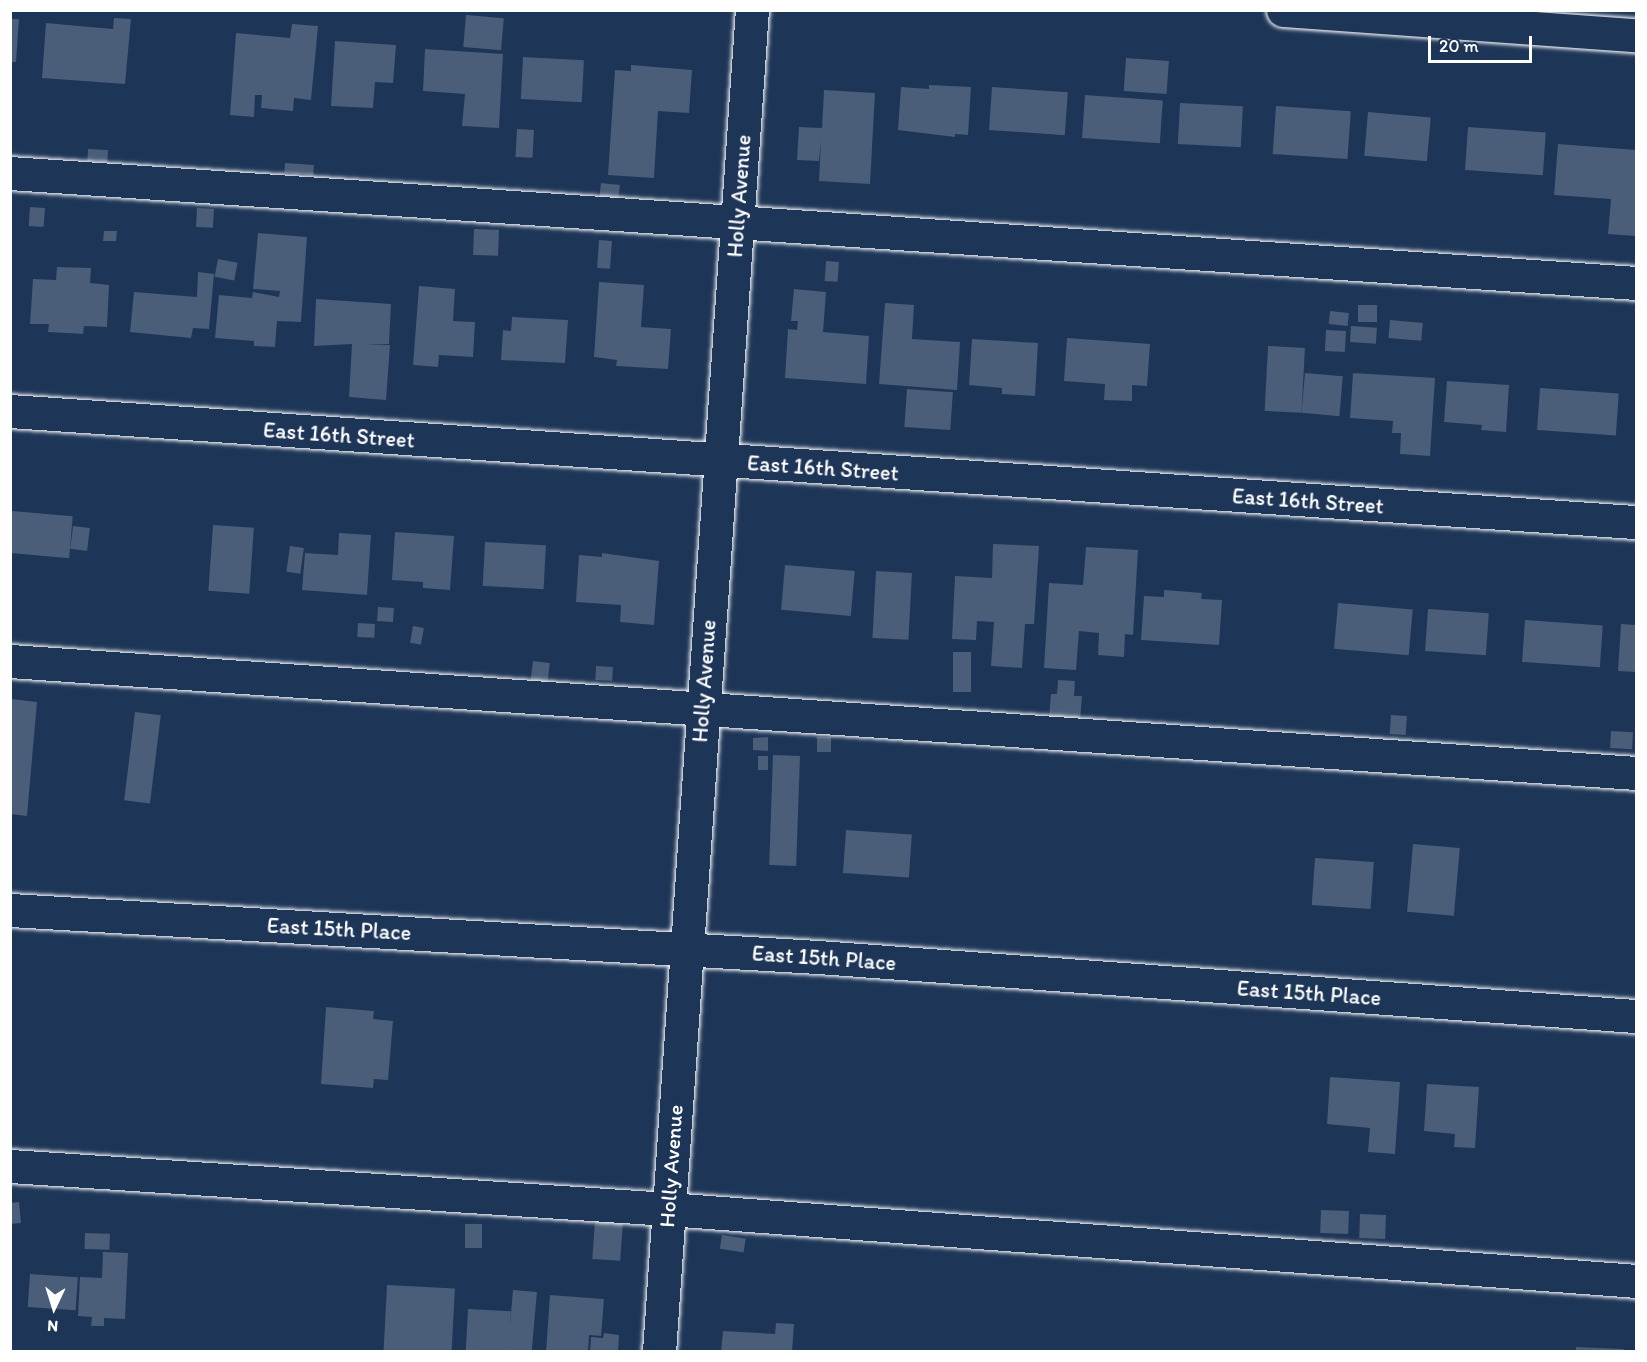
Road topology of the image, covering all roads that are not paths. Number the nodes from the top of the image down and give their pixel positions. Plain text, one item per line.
1 (752, 10) edge
2 (1283, 10) edge
3 (1636, 35) edge
4 (10, 173) edge
5 (737, 222) junction
6 (1636, 283) edge
7 (10, 411) edge
8 (720, 461) junction
9 (1636, 522) edge
10 (10, 661) edge
11 (703, 707) junction
12 (1636, 773) edge
13 (10, 909) edge
14 (685, 950) junction
15 (1636, 1016) edge
16 (10, 1166) edge
17 (668, 1209) junction
18 (1636, 1281) edge
19 (658, 1352) edge

1 - 5 street, Holly Avenue
2 - 3 street
4 - 5 street
5 - 6 street
5 - 8 street, Holly Avenue
7 - 8 street, East 16th Street
8 - 9 street, East 16th Street
8 - 11 street, Holly Avenue
10 - 11 street
11 - 12 street
11 - 14 street, Holly Avenue
13 - 14 street, East 15th Place
14 - 15 street, East 15th Place
14 - 17 street, Holly Avenue
16 - 17 street
17 - 18 street
17 - 19 street, Holly Avenue

